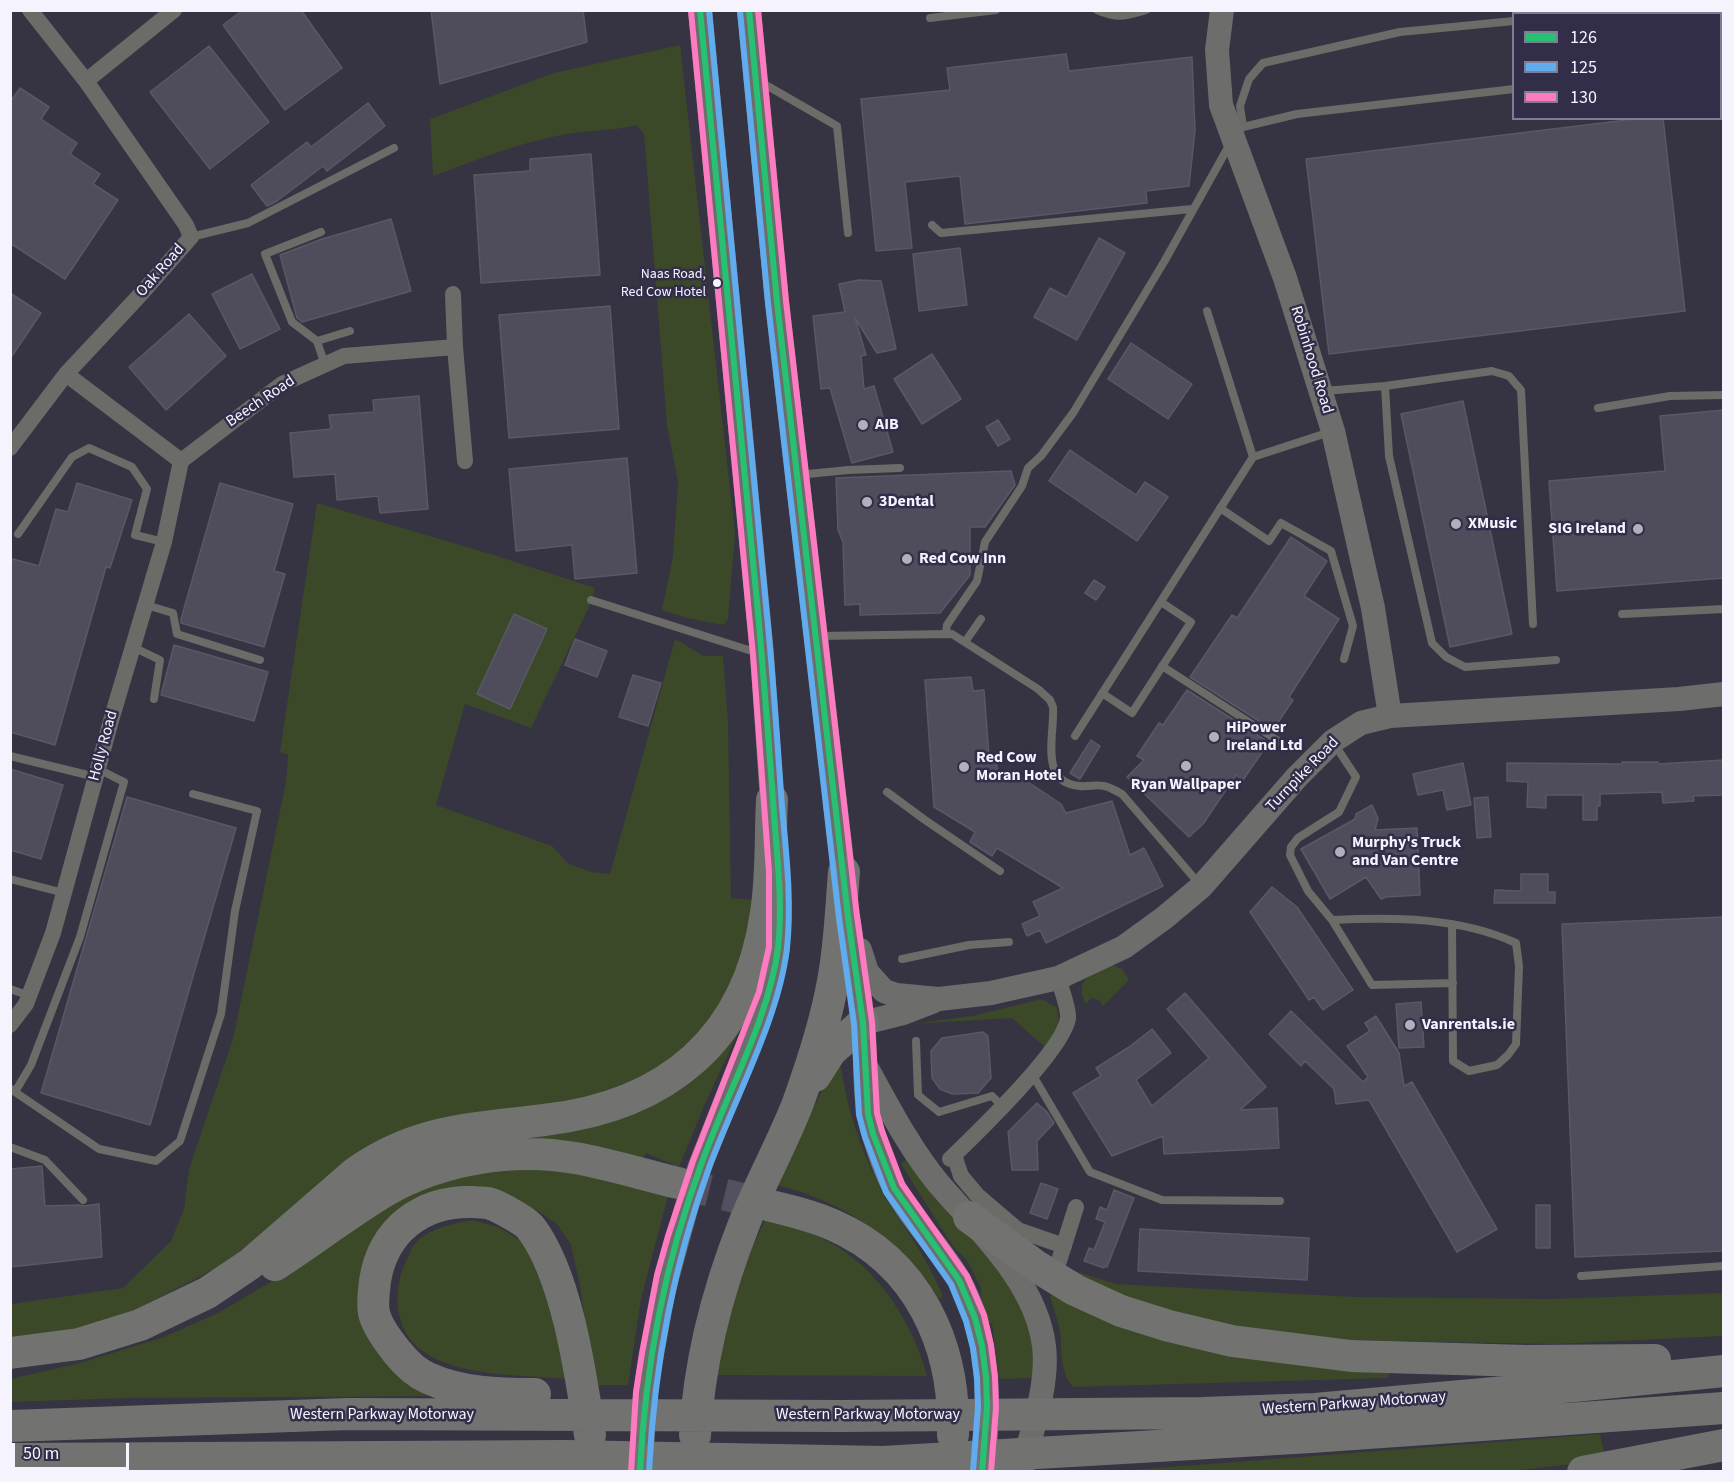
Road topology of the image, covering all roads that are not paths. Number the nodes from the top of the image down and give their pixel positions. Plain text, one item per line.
1 (30, 10) edge
2 (174, 10) edge
3 (700, 10) edge
4 (749, 10) edge
5 (996, 10) edge
6 (1097, 10) edge
7 (1146, 10) edge
8 (1222, 10) edge
9 (930, 18) dead end
10 (1512, 21) edge
11 (756, 79) junction
12 (86, 81) junction
13 (1512, 89) edge
14 (1235, 132) junction
15 (394, 148) dead end
16 (1192, 208) junction
17 (933, 225) dead end
18 (321, 232) dead end
19 (848, 233) dead end
20 (191, 237) junction
21 (453, 294) dead end
22 (1207, 311) dead end
23 (350, 331) dead end
24 (317, 341) junction
25 (455, 347) junction
26 (325, 365) junction
27 (66, 374) junction
28 (1385, 386) junction
29 (1321, 392) junction
30 (1724, 395) edge
31 (1598, 408) dead end
32 (1333, 431) junction
33 (10, 448) edge
34 (1252, 457) junction
35 (181, 461) junction
36 (465, 461) dead end
37 (900, 468) dead end
38 (798, 475) junction
39 (1220, 508) junction
40 (18, 534) dead end
41 (164, 542) junction
42 (591, 600) dead end
43 (1161, 602) junction
44 (146, 605) junction
45 (1724, 609) edge
46 (1622, 614) dead end
47 (981, 619) dead end
48 (1533, 624) dead end
49 (946, 632) junction
50 (816, 636) junction
51 (965, 642) junction
52 (133, 647) junction
53 (762, 654) junction
54 (1344, 659) dead end
55 (260, 660) dead end
56 (1556, 660) dead end
57 (1162, 666) junction
58 (1102, 693) junction
59 (1724, 694) edge
60 (154, 699) dead end
61 (1390, 716) junction
62 (1075, 736) dead end
63 (1333, 741) junction
64 (1283, 744) dead end
65 (10, 756) edge
66 (97, 773) junction
67 (887, 792) dead end
68 (193, 794) dead end
69 (772, 800) junction
70 (1000, 871) dead end
71 (844, 872) junction
72 (10, 879) edge
73 (1201, 886) junction
74 (64, 893) junction
75 (848, 917) junction
76 (1332, 921) junction
77 (1452, 924) junction
78 (1009, 942) dead end
79 (902, 960) dead end
80 (1058, 978) junction
81 (1453, 983) junction
82 (10, 989) edge
83 (30, 996) junction
84 (939, 999) junction
85 (903, 1013) junction
86 (863, 1023) junction
87 (10, 1025) edge
88 (916, 1041) dead end
89 (866, 1062) junction
90 (1032, 1074) junction
91 (13, 1090) edge
92 (798, 1102) junction
93 (1002, 1106) junction
94 (10, 1147) edge
95 (678, 1183) tunnel mouth
96 (82, 1200) dead end
97 (1280, 1202) dead end
98 (771, 1206) tunnel mouth
99 (1076, 1207) dead end
100 (969, 1217) junction
101 (1724, 1266) edge
102 (1581, 1276) dead end
103 (10, 1353) edge
104 (1724, 1359) edge
105 (10, 1367) edge
106 (1724, 1371) edge
107 (1724, 1408) edge
108 (1202, 1413) junction
109 (10, 1425) edge
110 (1724, 1445) edge
111 (214, 1456) junction
112 (10, 1459) edge
113 (479, 1472) edge
114 (596, 1472) edge
115 (640, 1472) edge
116 (695, 1472) edge
117 (950, 1472) edge
118 (982, 1472) edge
119 (1021, 1472) edge
120 (1583, 1472) edge

1 - 12 street
2 - 12 street
3 - 53 main road
4 - 11 main road
5 - 9 lane
6 - 7 lane
8 - 14 main road, Robinhood Road
10 - 14 lane
11 - 19 lane
11 - 38 main road
12 - 20 street
13 - 14 lane
14 - 16 lane
14 - 29 main road, Robinhood Road
15 - 20 lane, Oak Road
16 - 17 lane
16 - 49 lane
18 - 24 lane
20 - 27 street, Oak Road
21 - 25 street
22 - 34 lane
23 - 24 lane
24 - 26 lane
25 - 26 street, Beech Road
25 - 36 street
26 - 35 street, Beech Road
27 - 33 street, Oak Road
27 - 35 street
28 - 29 lane
28 - 48 lane
28 - 56 lane
29 - 32 main road, Robinhood Road
30 - 31 lane
32 - 34 lane
32 - 61 main road, Robinhood Road
34 - 39 lane
35 - 41 street, Holly Road
37 - 38 lane
38 - 50 main road
39 - 43 lane
39 - 54 lane
40 - 41 lane
41 - 44 street, Holly Road
42 - 53 lane
43 - 57 lane
43 - 58 lane
44 - 52 street, Holly Road
44 - 55 lane
45 - 46 lane
47 - 51 lane
49 - 50 lane
49 - 51 lane
50 - 71 main road
51 - 73 lane
52 - 60 lane
52 - 66 street, Holly Road
53 - 69 main road
57 - 58 lane
57 - 64 lane
58 - 62 lane
59 - 61 main road, Turnpike Road
61 - 63 main road, Turnpike Road
63 - 73 main road, Turnpike Road
63 - 76 lane
65 - 66 lane
66 - 74 street, Holly Road
66 - 91 lane
67 - 70 lane
68 - 91 lane
69 - 103 highway
69 - 115 main road
71 - 75 main road
71 - 92 highway
72 - 74 lane
73 - 80 main road, Turnpike Road
74 - 83 street, Holly Road
75 - 84 main road
75 - 86 main road
76 - 77 lane
76 - 81 lane
77 - 81 lane
77 - 81 lane
78 - 79 lane
80 - 84 main road, Turnpike Road
80 - 90 street
82 - 83 lane
83 - 87 street, Holly Road
84 - 85 main road
85 - 86 main road
85 - 89 main road
86 - 89 main road
86 - 92 highway
88 - 93 lane
89 - 100 main road
89 - 118 main road
90 - 93 street
90 - 97 lane
92 - 116 highway
93 - 99 street
94 - 96 lane
95 - 105 highway
98 - 117 highway
100 - 104 highway
100 - 119 main road
101 - 102 lane
106 - 108 highway, Western Parkway Motorway
107 - 111 highway, Western Parkway Motorway
108 - 109 highway, Western Parkway Motorway
108 - 114 highway
110 - 120 highway
111 - 112 highway, Western Parkway Motorway
111 - 113 highway

